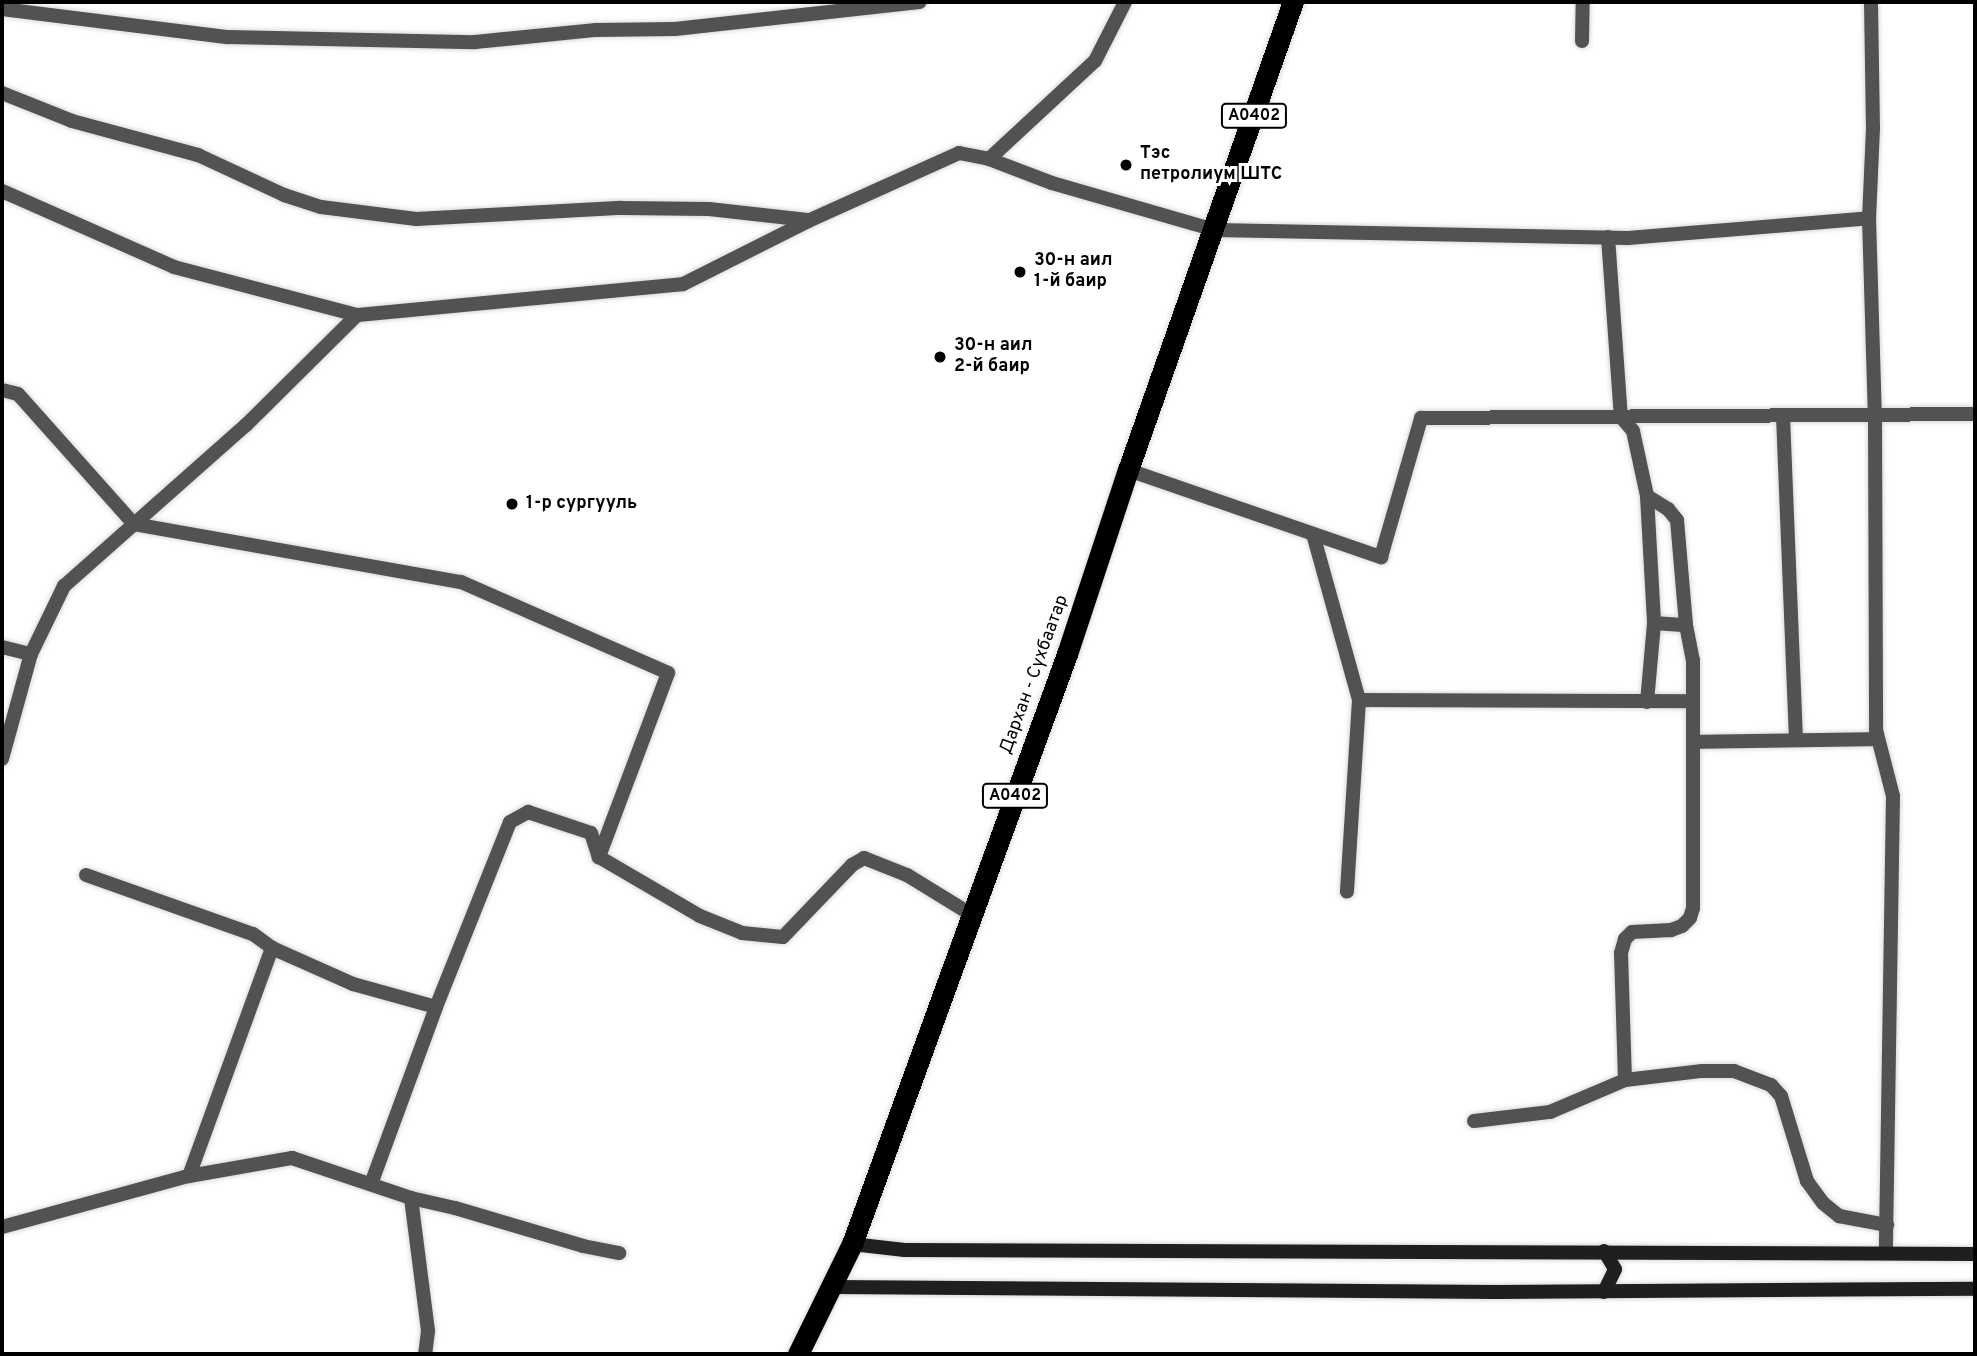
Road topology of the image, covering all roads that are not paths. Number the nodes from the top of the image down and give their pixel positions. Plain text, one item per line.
1 (920, 2) edge
2 (1125, 2) edge
3 (1293, 2) edge
4 (1583, 2) edge
5 (1871, 2) edge
6 (2, 9) edge
7 (1582, 41) dead end
8 (2, 93) edge
9 (989, 159) junction
10 (2, 191) edge
11 (1869, 219) junction
12 (808, 220) junction
13 (1215, 230) junction
14 (1608, 237) junction
15 (357, 315) junction
16 (2, 390) edge
17 (1975, 414) edge
18 (1875, 415) junction
19 (1783, 416) junction
20 (1621, 417) junction
21 (1128, 470) junction
22 (1647, 496) junction
23 (134, 524) junction
24 (1313, 534) junction
25 (1654, 623) junction
26 (1686, 625) junction
27 (2, 647) edge
28 (31, 654) junction
29 (1359, 700) junction
30 (1693, 701) junction
31 (1647, 702) junction
32 (1877, 739) junction
33 (1796, 740) junction
34 (1694, 742) junction
35 (2, 759) edge
36 (599, 857) junction
37 (86, 875) dead end
38 (1347, 892) dead end
39 (972, 915) junction
40 (272, 948) junction
41 (436, 1007) junction
42 (1625, 1080) junction
43 (1474, 1121) dead end
44 (189, 1176) junction
45 (371, 1184) junction
46 (411, 1198) junction
47 (1887, 1226) junction
48 (2, 1227) edge
49 (852, 1244) junction
50 (1604, 1251) junction
51 (1886, 1251) junction
52 (619, 1253) dead end
53 (1975, 1254) edge
54 (832, 1287) junction
55 (1975, 1289) edge
56 (1604, 1292) junction
57 (425, 1354) edge
58 (797, 1354) edge

1 - 6 street
2 - 9 street
3 - 13 highway, Дархан - Сүхбаатар / A0402
4 - 7 street
5 - 11 street
8 - 12 street
9 - 12 street
9 - 13 street
10 - 15 street
11 - 14 street
11 - 18 street
12 - 15 street
13 - 14 street
13 - 21 highway, Дархан - Сүхбаатар / A0402
14 - 20 street
15 - 23 street
16 - 23 street
17 - 18 street
18 - 19 street
18 - 32 street
19 - 20 street
19 - 33 street
20 - 22 street
20 - 24 street
21 - 24 street
21 - 39 highway, Дархан - Сүхбаатар / A0402
22 - 25 street
22 - 26 street
23 - 28 street
23 - 36 street
24 - 29 street
25 - 26 street
25 - 31 street
26 - 30 street
27 - 28 street
28 - 35 street
29 - 31 street
29 - 38 street
30 - 31 street
30 - 34 street
32 - 33 street
32 - 47 street
33 - 34 street
34 - 42 street
36 - 39 street
36 - 41 street
37 - 40 street
39 - 49 highway, Дархан - Сүхбаатар / A0402
40 - 41 street
40 - 44 street
41 - 45 street
42 - 43 street
42 - 47 street
44 - 45 street
44 - 48 street
45 - 46 street
46 - 52 street
46 - 57 street
47 - 51 street
49 - 50 main road
49 - 54 highway, Дархан - Сүхбаатар / A0402
50 - 51 main road
50 - 56 main road
51 - 53 main road
54 - 56 main road
54 - 58 highway, Дархан - Сүхбаатар / A0402
55 - 56 main road

